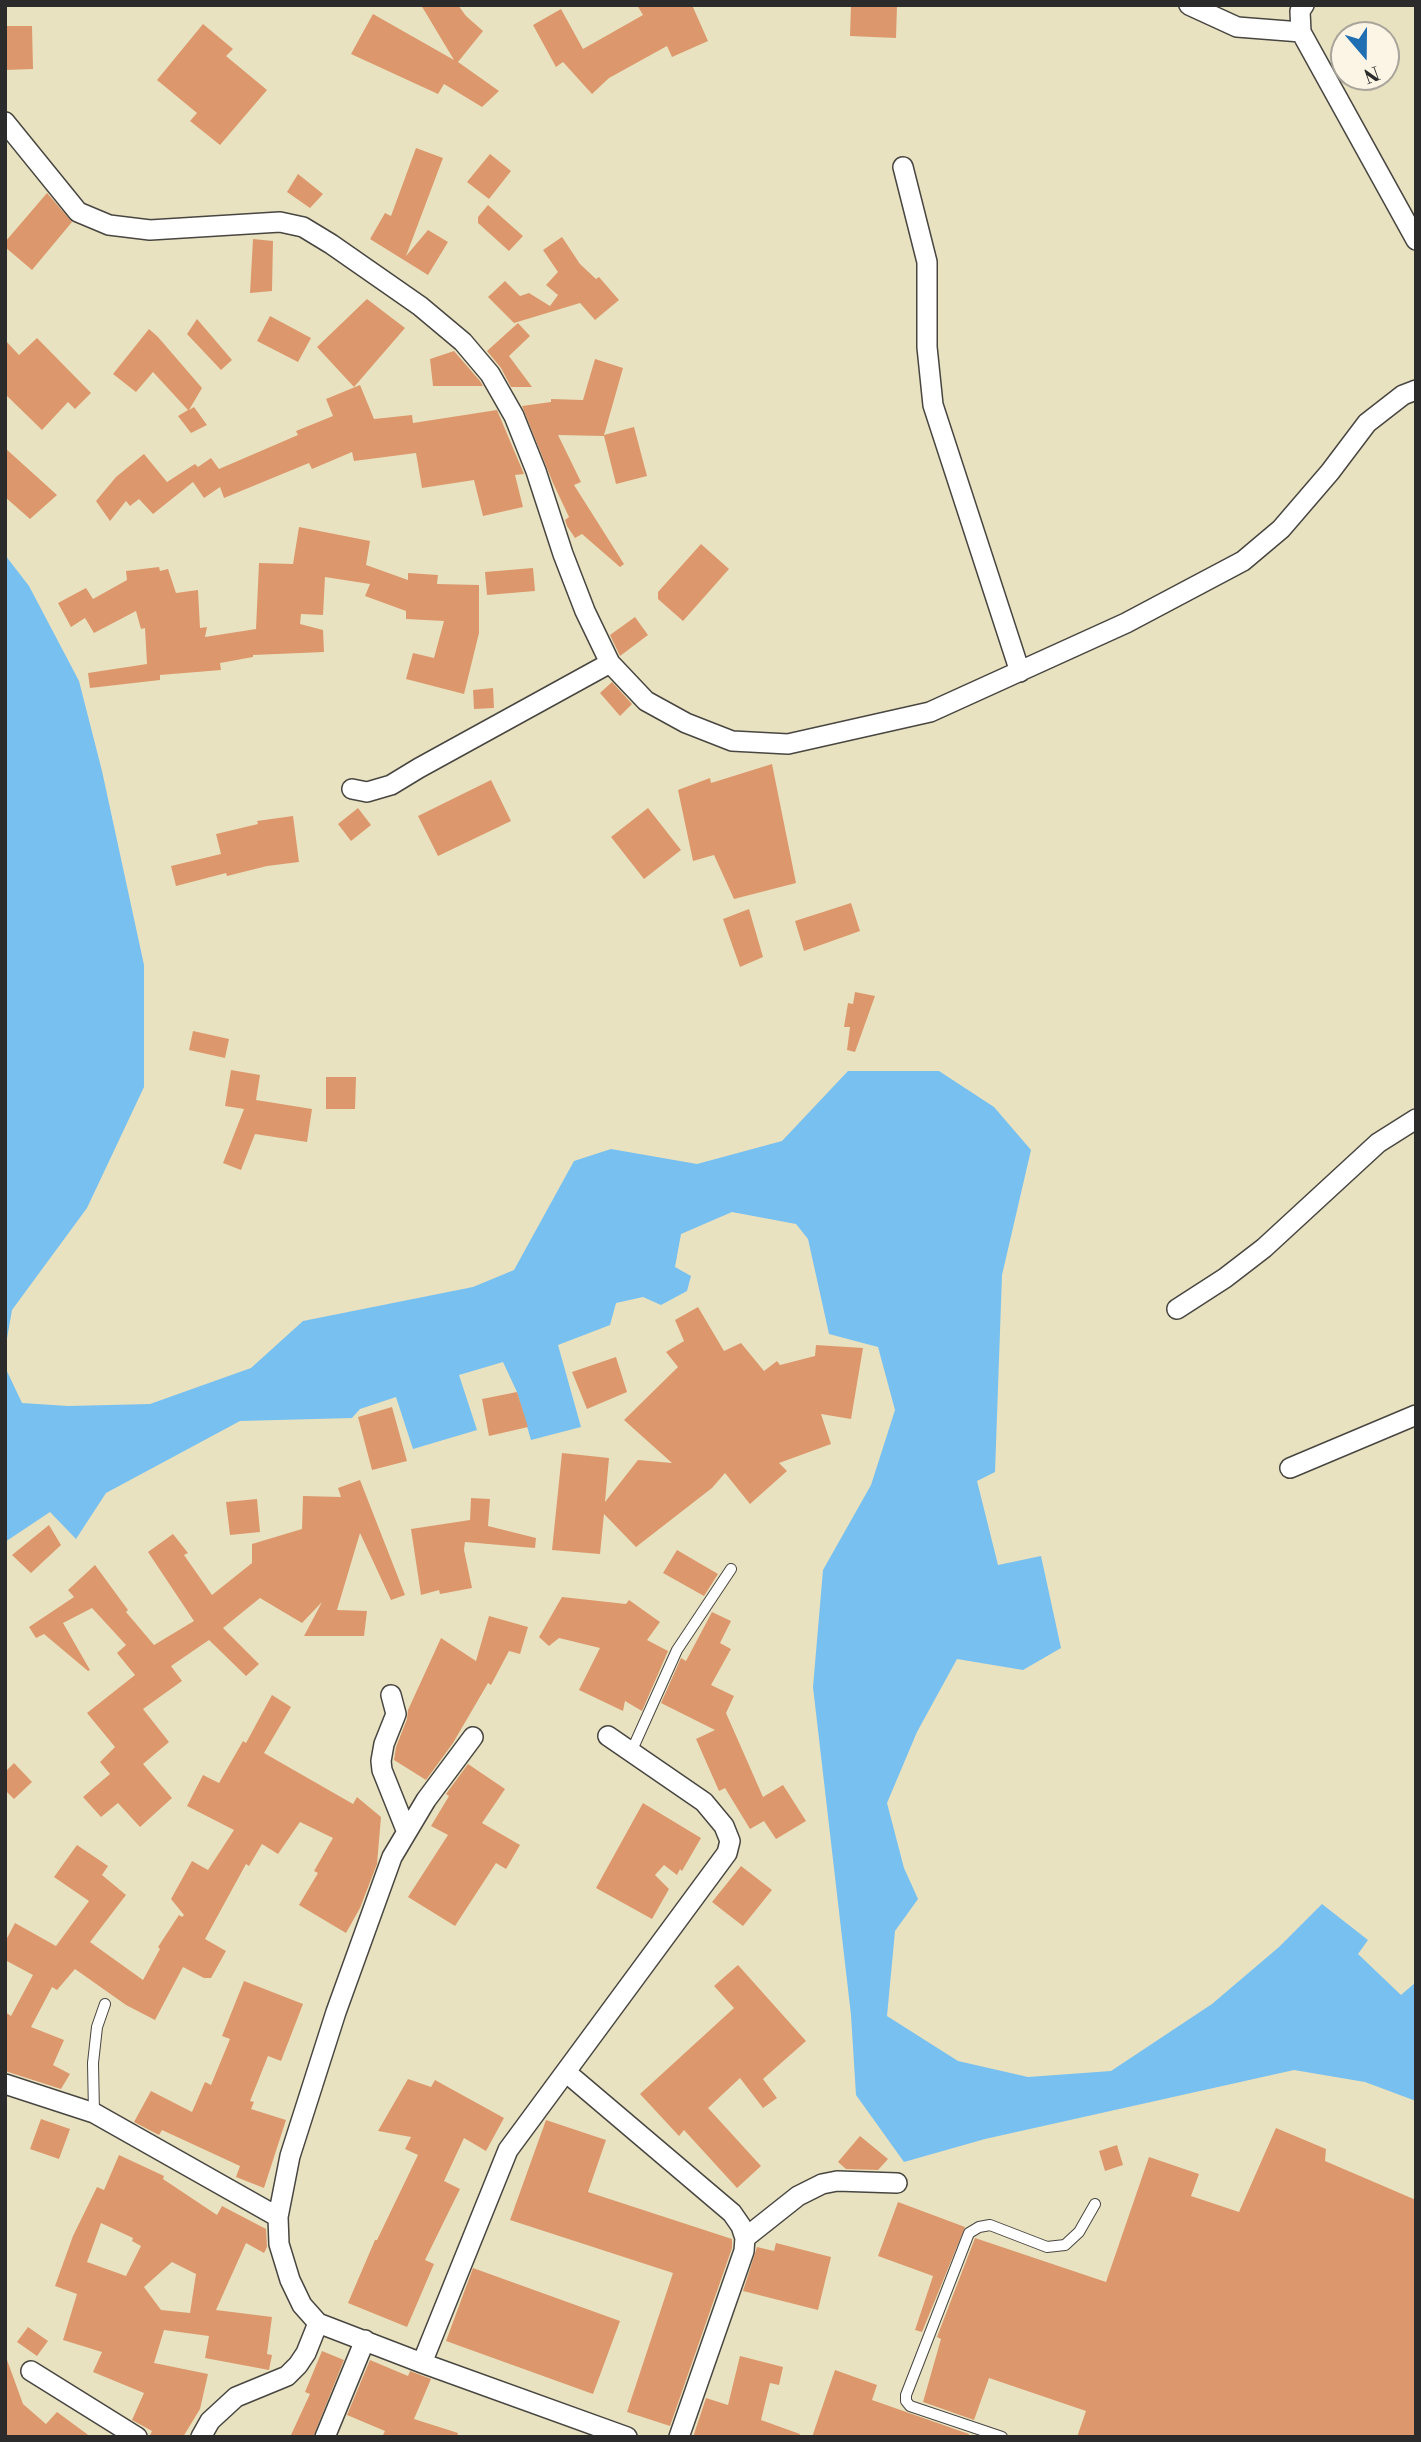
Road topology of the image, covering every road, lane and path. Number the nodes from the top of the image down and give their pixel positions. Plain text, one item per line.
1 (1189, 5) edge
2 (1304, 5) edge
3 (1301, 32) junction
4 (5, 122) edge
5 (903, 166) dead end
6 (1416, 240) edge
7 (1416, 390) edge
8 (610, 663) junction
9 (1020, 672) junction
10 (352, 789) dead end
11 (1416, 1119) edge
12 (1178, 1309) dead end
13 (1416, 1415) edge
14 (1290, 1468) dead end
15 (731, 1569) dead end
16 (391, 1695) dead end
17 (608, 1736) dead end
18 (473, 1737) dead end
19 (632, 1751) junction
20 (407, 1830) junction
21 (105, 2004) dead end
22 (566, 2073) junction
23 (5, 2084) edge
24 (94, 2113) junction
25 (897, 2183) dead end
26 (1096, 2204) dead end
27 (278, 2217) junction
28 (745, 2238) junction
29 (318, 2323) junction
30 (365, 2340) junction
31 (422, 2363) junction
32 (31, 2371) dead end
33 (599, 2432) edge
34 (137, 2437) edge
35 (201, 2437) edge
36 (325, 2437) edge
37 (627, 2437) edge
38 (679, 2437) edge
39 (1002, 2437) edge

1 - 3 street
2 - 3 street
3 - 6 street
4 - 8 street
5 - 9 street
7 - 9 street
8 - 9 street
8 - 10 street
11 - 12 street
13 - 14 street
15 - 19 lane
16 - 20 street
17 - 19 street
18 - 20 street
19 - 22 street
20 - 27 street
21 - 24 lane
22 - 28 street
22 - 31 street
23 - 24 street
24 - 27 street
25 - 28 street
26 - 39 lane
27 - 29 street
28 - 38 street
29 - 30 street
29 - 35 street
30 - 31 street
30 - 36 street
31 - 33 street
32 - 34 street
33 - 37 street

